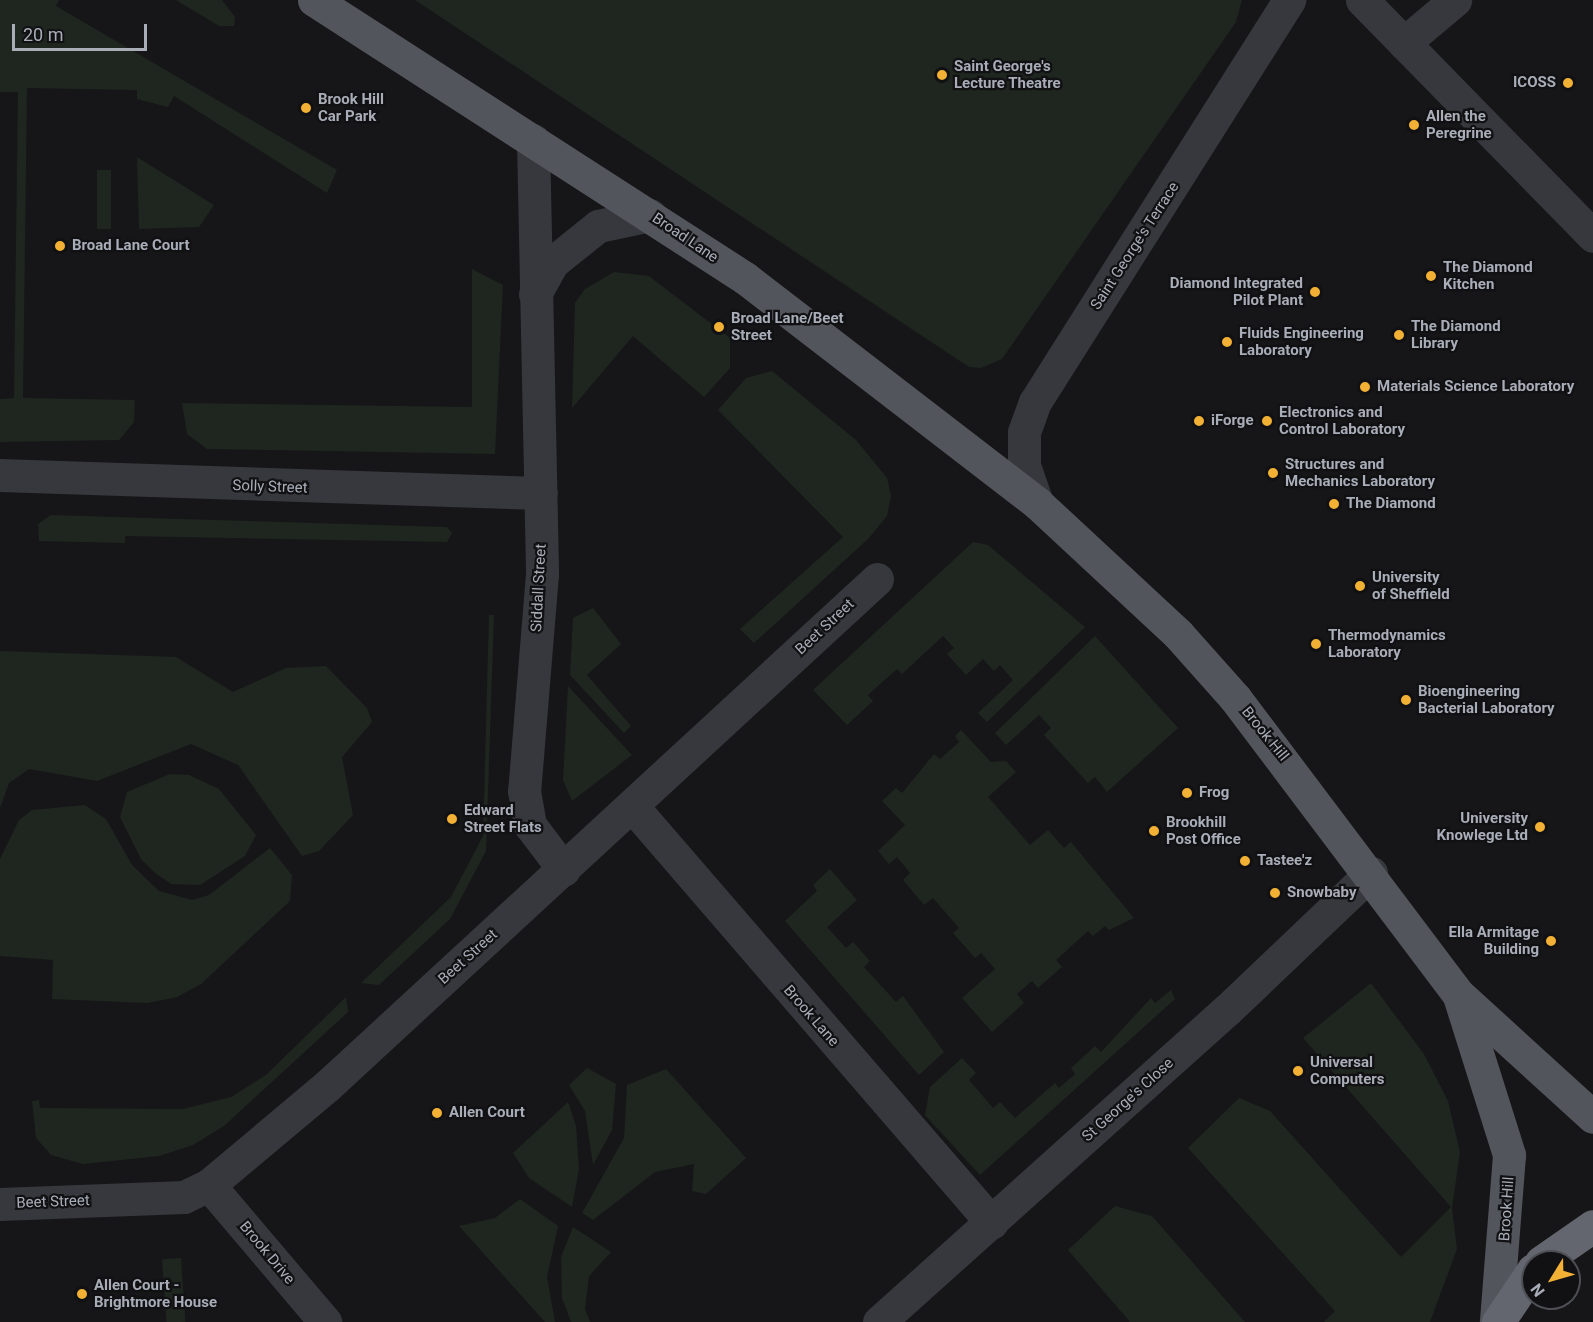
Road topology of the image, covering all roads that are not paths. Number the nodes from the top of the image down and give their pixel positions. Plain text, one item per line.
1 (314, 0) edge
2 (1289, 0) edge
3 (1362, 0) edge
4 (1455, 0) edge
5 (1404, 43) junction
6 (533, 140) junction
7 (650, 215) junction
8 (1593, 236) edge
9 (535, 294) junction
10 (0, 475) edge
11 (541, 493) junction
12 (1038, 503) junction
13 (877, 579) dead end
14 (633, 807) junction
15 (564, 870) junction
16 (1371, 873) junction
17 (1459, 995) junction
18 (1593, 1117) edge
19 (209, 1185) junction
20 (0, 1204) edge
21 (992, 1223) junction
22 (1593, 1226) edge
23 (1558, 1250) edge
24 (1521, 1287) edge
25 (325, 1322) edge
26 (879, 1322) edge
27 (1497, 1322) edge

1 - 6 main road, Broad Lane
2 - 12 street, Saint George's Terrace
3 - 5 street
4 - 5 street
5 - 8 street
6 - 7 main road, Broad Lane
6 - 9 street, Siddall Street
7 - 9 street
7 - 12 main road, Broad Lane
9 - 11 street, Siddall Street
10 - 11 street, Solly Street
11 - 15 street, Siddall Street
12 - 16 main road, Brook Hill
13 - 14 street, Beet Street
14 - 15 street, Beet Street
14 - 21 street, Brook Lane
15 - 19 street, Beet Street
16 - 17 main road, Brook Hill
16 - 21 street, St George's Close
17 - 18 main road, Brook Hill
17 - 27 main road, Brook Hill
19 - 20 street, Beet Street
19 - 25 street, Brook Drive
21 - 26 street, St George's Close
22 - 23 highway
24 - 27 highway

